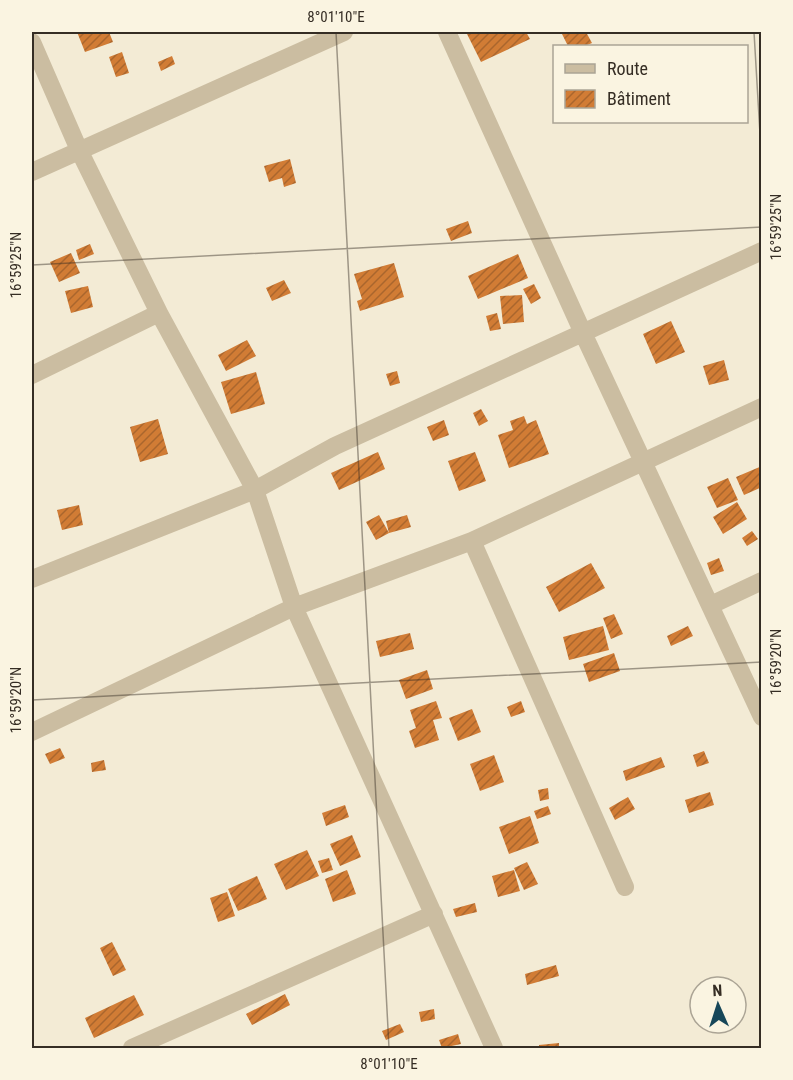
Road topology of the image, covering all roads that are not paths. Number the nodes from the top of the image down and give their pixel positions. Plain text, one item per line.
1 (344, 32) edge
2 (447, 32) edge
3 (32, 42) edge
4 (79, 150) junction
5 (32, 172) edge
6 (762, 251) edge
7 (159, 313) junction
8 (583, 333) junction
9 (32, 375) edge
10 (762, 406) edge
11 (643, 460) junction
12 (255, 490) junction
13 (472, 541) junction
14 (32, 579) edge
15 (762, 580) edge
16 (711, 605) junction
17 (294, 607) junction
18 (762, 717) edge
19 (32, 732) edge
20 (625, 887) dead end
21 (434, 914) junction
22 (132, 1048) edge
23 (494, 1048) edge

1 - 4 street
2 - 8 street
3 - 4 street
4 - 5 street
4 - 7 street
6 - 8 street
7 - 9 street
7 - 12 street
8 - 11 street
8 - 12 street
10 - 11 street
11 - 13 street
11 - 16 street
12 - 14 street
12 - 17 street
13 - 17 street
13 - 20 street
15 - 16 street
16 - 18 street
17 - 19 street
17 - 21 street
21 - 22 street
21 - 23 street

